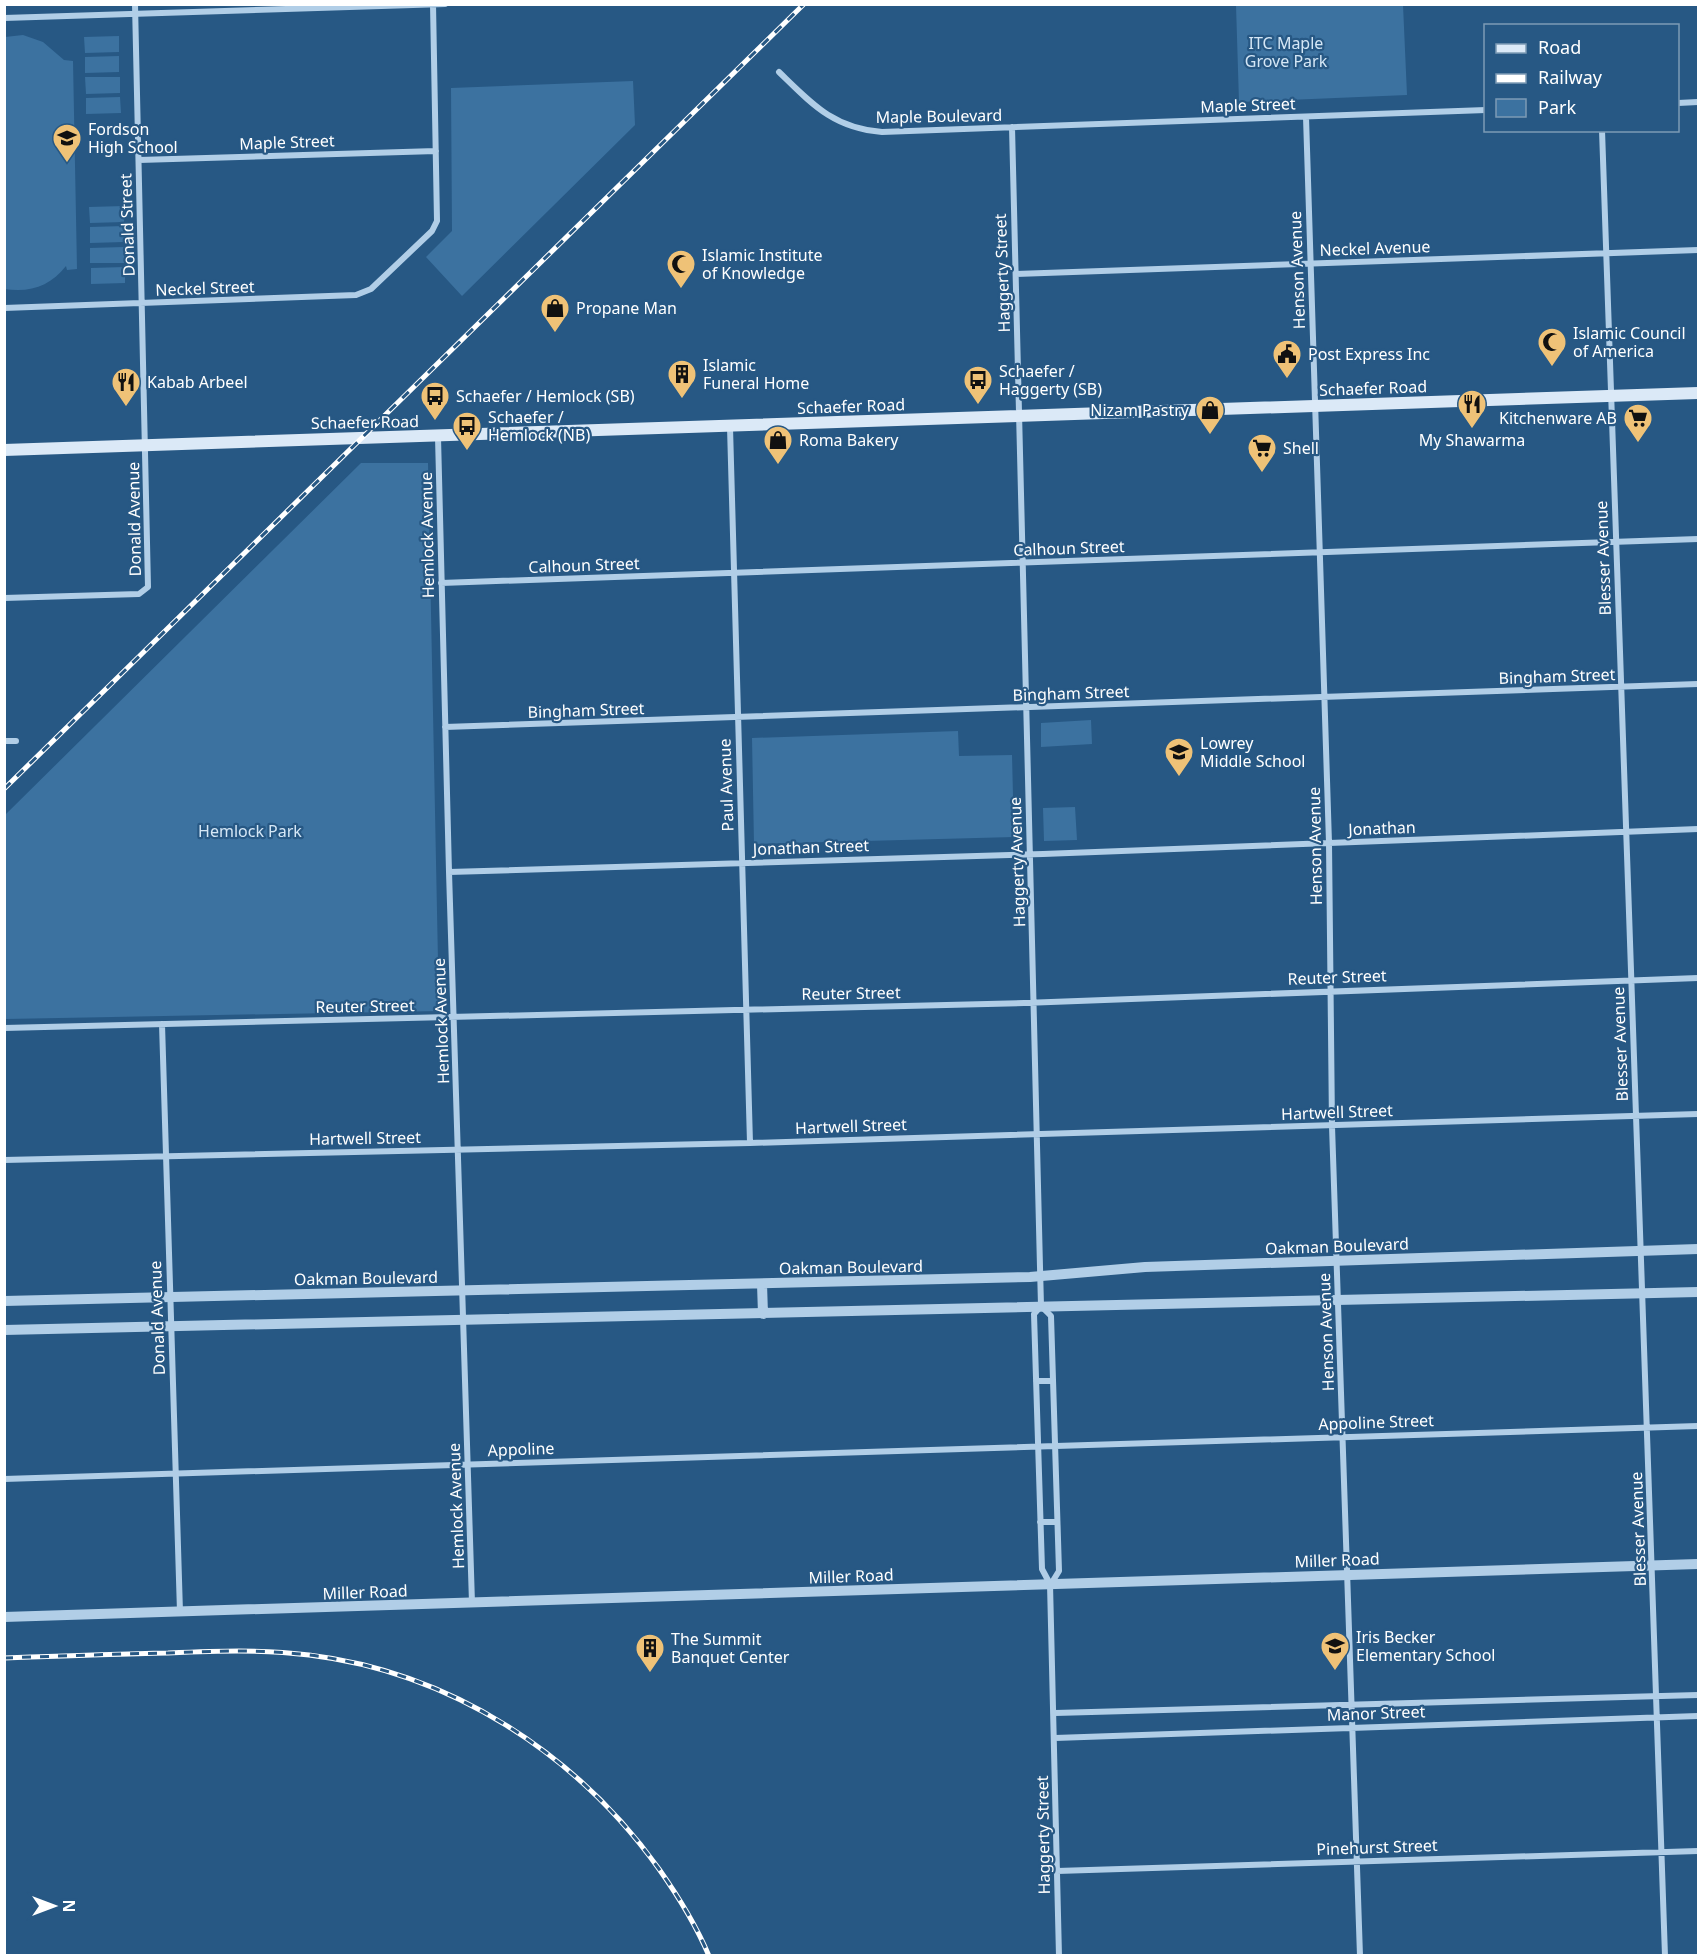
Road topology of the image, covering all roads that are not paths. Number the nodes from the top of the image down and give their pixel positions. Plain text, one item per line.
1 (135, 4) edge
2 (445, 4) edge
3 (433, 5) edge
4 (135, 14) junction
5 (4, 18) edge
6 (779, 72) dead end
7 (1698, 102) edge
8 (1679, 103) edge
9 (1484, 110) edge
10 (1306, 117) junction
11 (1012, 127) junction
12 (1602, 132) edge
13 (436, 151) junction
14 (139, 160) junction
15 (1698, 250) edge
16 (1605, 254) junction
17 (1311, 264) junction
18 (1016, 274) junction
19 (143, 304) junction
20 (4, 308) edge
21 (1698, 393) edge
22 (1610, 396) junction
23 (1314, 406) junction
24 (1020, 417) junction
25 (730, 428) junction
26 (438, 437) junction
27 (146, 445) junction
28 (4, 450) edge
29 (1698, 539) edge
30 (1616, 542) junction
31 (1320, 552) junction
32 (1023, 563) junction
33 (734, 574) junction
34 (441, 583) junction
35 (4, 598) edge
36 (1698, 684) edge
37 (1621, 687) junction
38 (1325, 697) junction
39 (1027, 708) junction
40 (738, 719) junction
41 (445, 727) junction
42 (4, 741) edge
43 (16, 741) dead end
44 (1698, 829) edge
45 (1626, 832) junction
46 (1329, 843) junction
47 (1031, 855) junction
48 (742, 863) junction
49 (449, 872) junction
50 (1698, 978) edge
51 (1631, 981) junction
52 (1330, 991) junction
53 (1035, 1002) junction
54 (746, 1010) junction
55 (455, 1017) junction
56 (162, 1024) junction
57 (4, 1028) edge
58 (1698, 1114) edge
59 (1636, 1116) junction
60 (1332, 1126) junction
61 (1038, 1134) junction
62 (750, 1143) junction
63 (459, 1150) junction
64 (166, 1156) junction
65 (4, 1160) edge
66 (1698, 1249) edge
67 (1641, 1251) junction
68 (1337, 1261) junction
69 (1041, 1276) junction
70 (762, 1284) junction
71 (463, 1291) junction
72 (1698, 1292) edge
73 (1644, 1294) junction
74 (171, 1298) junction
75 (4, 1301) edge
76 (1338, 1302) junction
77 (1041, 1306) junction
78 (763, 1314) junction
79 (464, 1321) junction
80 (171, 1327) junction
81 (4, 1330) edge
82 (1036, 1381) junction
83 (1053, 1381) junction
84 (1698, 1426) edge
85 (1648, 1428) junction
86 (1343, 1437) junction
87 (1055, 1446) junction
88 (1038, 1447) junction
89 (468, 1464) junction
90 (175, 1473) junction
91 (4, 1479) edge
92 (1040, 1522) junction
93 (1057, 1522) junction
94 (1698, 1564) edge
95 (1653, 1566) junction
96 (1348, 1575) junction
97 (1050, 1584) junction
98 (472, 1603) junction
99 (180, 1612) junction
100 (4, 1617) edge
101 (1698, 1695) edge
102 (1657, 1697) junction
103 (1352, 1706) junction
104 (1055, 1713) junction
105 (1698, 1716) edge
106 (1657, 1717) junction
107 (1353, 1727) junction
108 (1055, 1738) junction
109 (1698, 1851) edge
110 (1662, 1852) junction
111 (1357, 1862) junction
112 (1057, 1871) junction
113 (1059, 1956) edge
114 (1360, 1956) edge
115 (1665, 1956) edge

1 - 4 street, Donald Street
2 - 3 street
3 - 4 street
3 - 13 street
4 - 5 street
4 - 14 street, Donald Street
6 - 11 street, Maple Boulevard
7 - 8 street
9 - 10 street, Maple Street
10 - 11 street, Maple Street
10 - 17 street, Henson Avenue
11 - 18 street, Haggerty Street
12 - 16 street, Blesser Avenue
13 - 14 street, Maple Street
13 - 19 street, Neckel Street
14 - 19 street, Donald Street
15 - 16 street, Neckel Avenue
16 - 17 street, Neckel Avenue
16 - 22 street, Blesser Avenue
17 - 18 street, Neckel Avenue
17 - 23 street, Henson Avenue
18 - 24 street, Haggerty Street
19 - 20 street, Neckel Street
19 - 27 street, Donald Street
21 - 22 main road, Schaefer Road
22 - 23 main road, Schaefer Road
22 - 30 street, Blesser Avenue
23 - 24 main road, Schaefer Road
23 - 31 street, Henson Avenue
24 - 25 main road, Schaefer Road
24 - 32 street, Haggerty Avenue
25 - 26 main road, Schaefer Road
25 - 33 street, Paul Avenue
26 - 27 main road, Schaefer Road
26 - 34 street, Hemlock Avenue
27 - 28 main road, Schaefer Road
27 - 35 street, Donald Avenue
29 - 30 street, Calhoun Street
30 - 31 street, Calhoun Street
30 - 37 street, Blesser Avenue
31 - 32 street, Calhoun Street
31 - 38 street, Henson Avenue
32 - 33 street, Calhoun Street
32 - 39 street, Haggerty Avenue
33 - 34 street, Calhoun Street
33 - 40 street, Paul Avenue
34 - 41 street, Hemlock Avenue
36 - 37 street, Bingham Street
37 - 38 street, Bingham Street
37 - 45 street, Blesser Avenue
38 - 39 street, Bingham Street
38 - 46 street, Henson Avenue
39 - 40 street, Bingham Street
39 - 47 street, Haggerty Avenue
40 - 41 street, Bingham Street
40 - 48 street, Paul Avenue
41 - 49 street, Hemlock Avenue
42 - 43 street
44 - 45 street, Jonathan
45 - 46 street, Jonathan
45 - 51 street, Blesser Avenue
46 - 47 street, Jonathan
46 - 52 street, Henson Avenue
47 - 48 street, Jonathan Street
47 - 53 street, Haggerty Avenue
48 - 49 street, Jonathan Street
48 - 54 street, Paul Avenue
49 - 55 street, Hemlock Avenue
50 - 51 street, Reuter Street
51 - 52 street, Reuter Street
51 - 59 street, Blesser Avenue
52 - 53 street, Reuter Street
52 - 60 street, Henson Avenue
53 - 54 street, Reuter Street
53 - 61 street, Haggerty Avenue
54 - 55 street, Reuter Street
54 - 62 street, Paul Avenue
55 - 56 street, Reuter Street
55 - 63 street, Hemlock Avenue
56 - 57 street, Reuter Street
56 - 64 street, Donald Avenue
58 - 59 street, Hartwell Street
59 - 60 street, Hartwell Street
59 - 67 street, Blesser Avenue
60 - 61 street, Hartwell Street
60 - 68 street, Henson Avenue
61 - 62 street, Hartwell Street
61 - 69 street, Haggerty Avenue
62 - 63 street, Hartwell Street
63 - 64 street, Hartwell Street
63 - 71 street, Hemlock Avenue
64 - 65 street, Hartwell Street
64 - 74 street, Donald Avenue
66 - 67 street, Oakman Boulevard
67 - 68 street, Oakman Boulevard
67 - 73 street, Blesser Avenue
68 - 69 street, Oakman Boulevard
68 - 76 street, Henson Avenue
69 - 70 street, Oakman Boulevard
69 - 77 street, Haggerty Avenue
70 - 71 street, Oakman Boulevard
70 - 78 street
71 - 74 street, Oakman Boulevard
71 - 79 street, Hemlock Avenue
72 - 73 street
73 - 76 street
73 - 85 street, Blesser Avenue
74 - 75 street, Oakman Boulevard
74 - 80 street, Donald Avenue
76 - 77 street
76 - 86 street, Henson Avenue
77 - 78 street
77 - 82 street, Haggerty Avenue
77 - 83 street, Haggerty Avenue
78 - 79 street
79 - 80 street
79 - 89 street, Hemlock Avenue
80 - 81 street
80 - 90 street, Donald Avenue
82 - 83 street
82 - 88 street, Haggerty Avenue
83 - 87 street, Haggerty Avenue
84 - 85 street, Appoline Street
85 - 86 street, Appoline Street
85 - 95 street, Blesser Avenue
86 - 87 street, Appoline Street
86 - 96 street, Henson Avenue
87 - 88 street, Appoline Street
87 - 93 street, Haggerty Avenue
88 - 89 street, Appoline
88 - 92 street, Haggerty Avenue
89 - 90 street, Appoline
89 - 98 street, Hemlock Avenue
90 - 91 street, Appoline
90 - 99 street, Donald Avenue
92 - 93 street
92 - 97 street, Haggerty Avenue
93 - 97 street, Haggerty Avenue
94 - 95 street, Miller Road
95 - 96 street, Miller Road
95 - 102 street, Blesser Avenue
96 - 97 street, Miller Road
96 - 103 street, Henson Avenue
97 - 98 street, Miller Road
97 - 104 street, Haggerty Avenue
98 - 99 street, Miller Road
99 - 100 street, Miller Road
101 - 102 street, Manor Street
102 - 103 street, Manor Street
102 - 106 street, Blesser Avenue
103 - 104 street, Manor Street
103 - 107 street
104 - 108 street, Haggerty Street
105 - 106 street, Manor Street
106 - 107 street, Manor Street
106 - 110 street, Blesser Avenue
107 - 108 street, Manor Street
107 - 111 street
108 - 112 street, Haggerty Street
109 - 110 street, Pinehurst Street
110 - 111 street, Pinehurst Street
110 - 115 street, Blesser Avenue
111 - 112 street, Pinehurst Street
111 - 114 street
112 - 113 street, Haggerty Street

